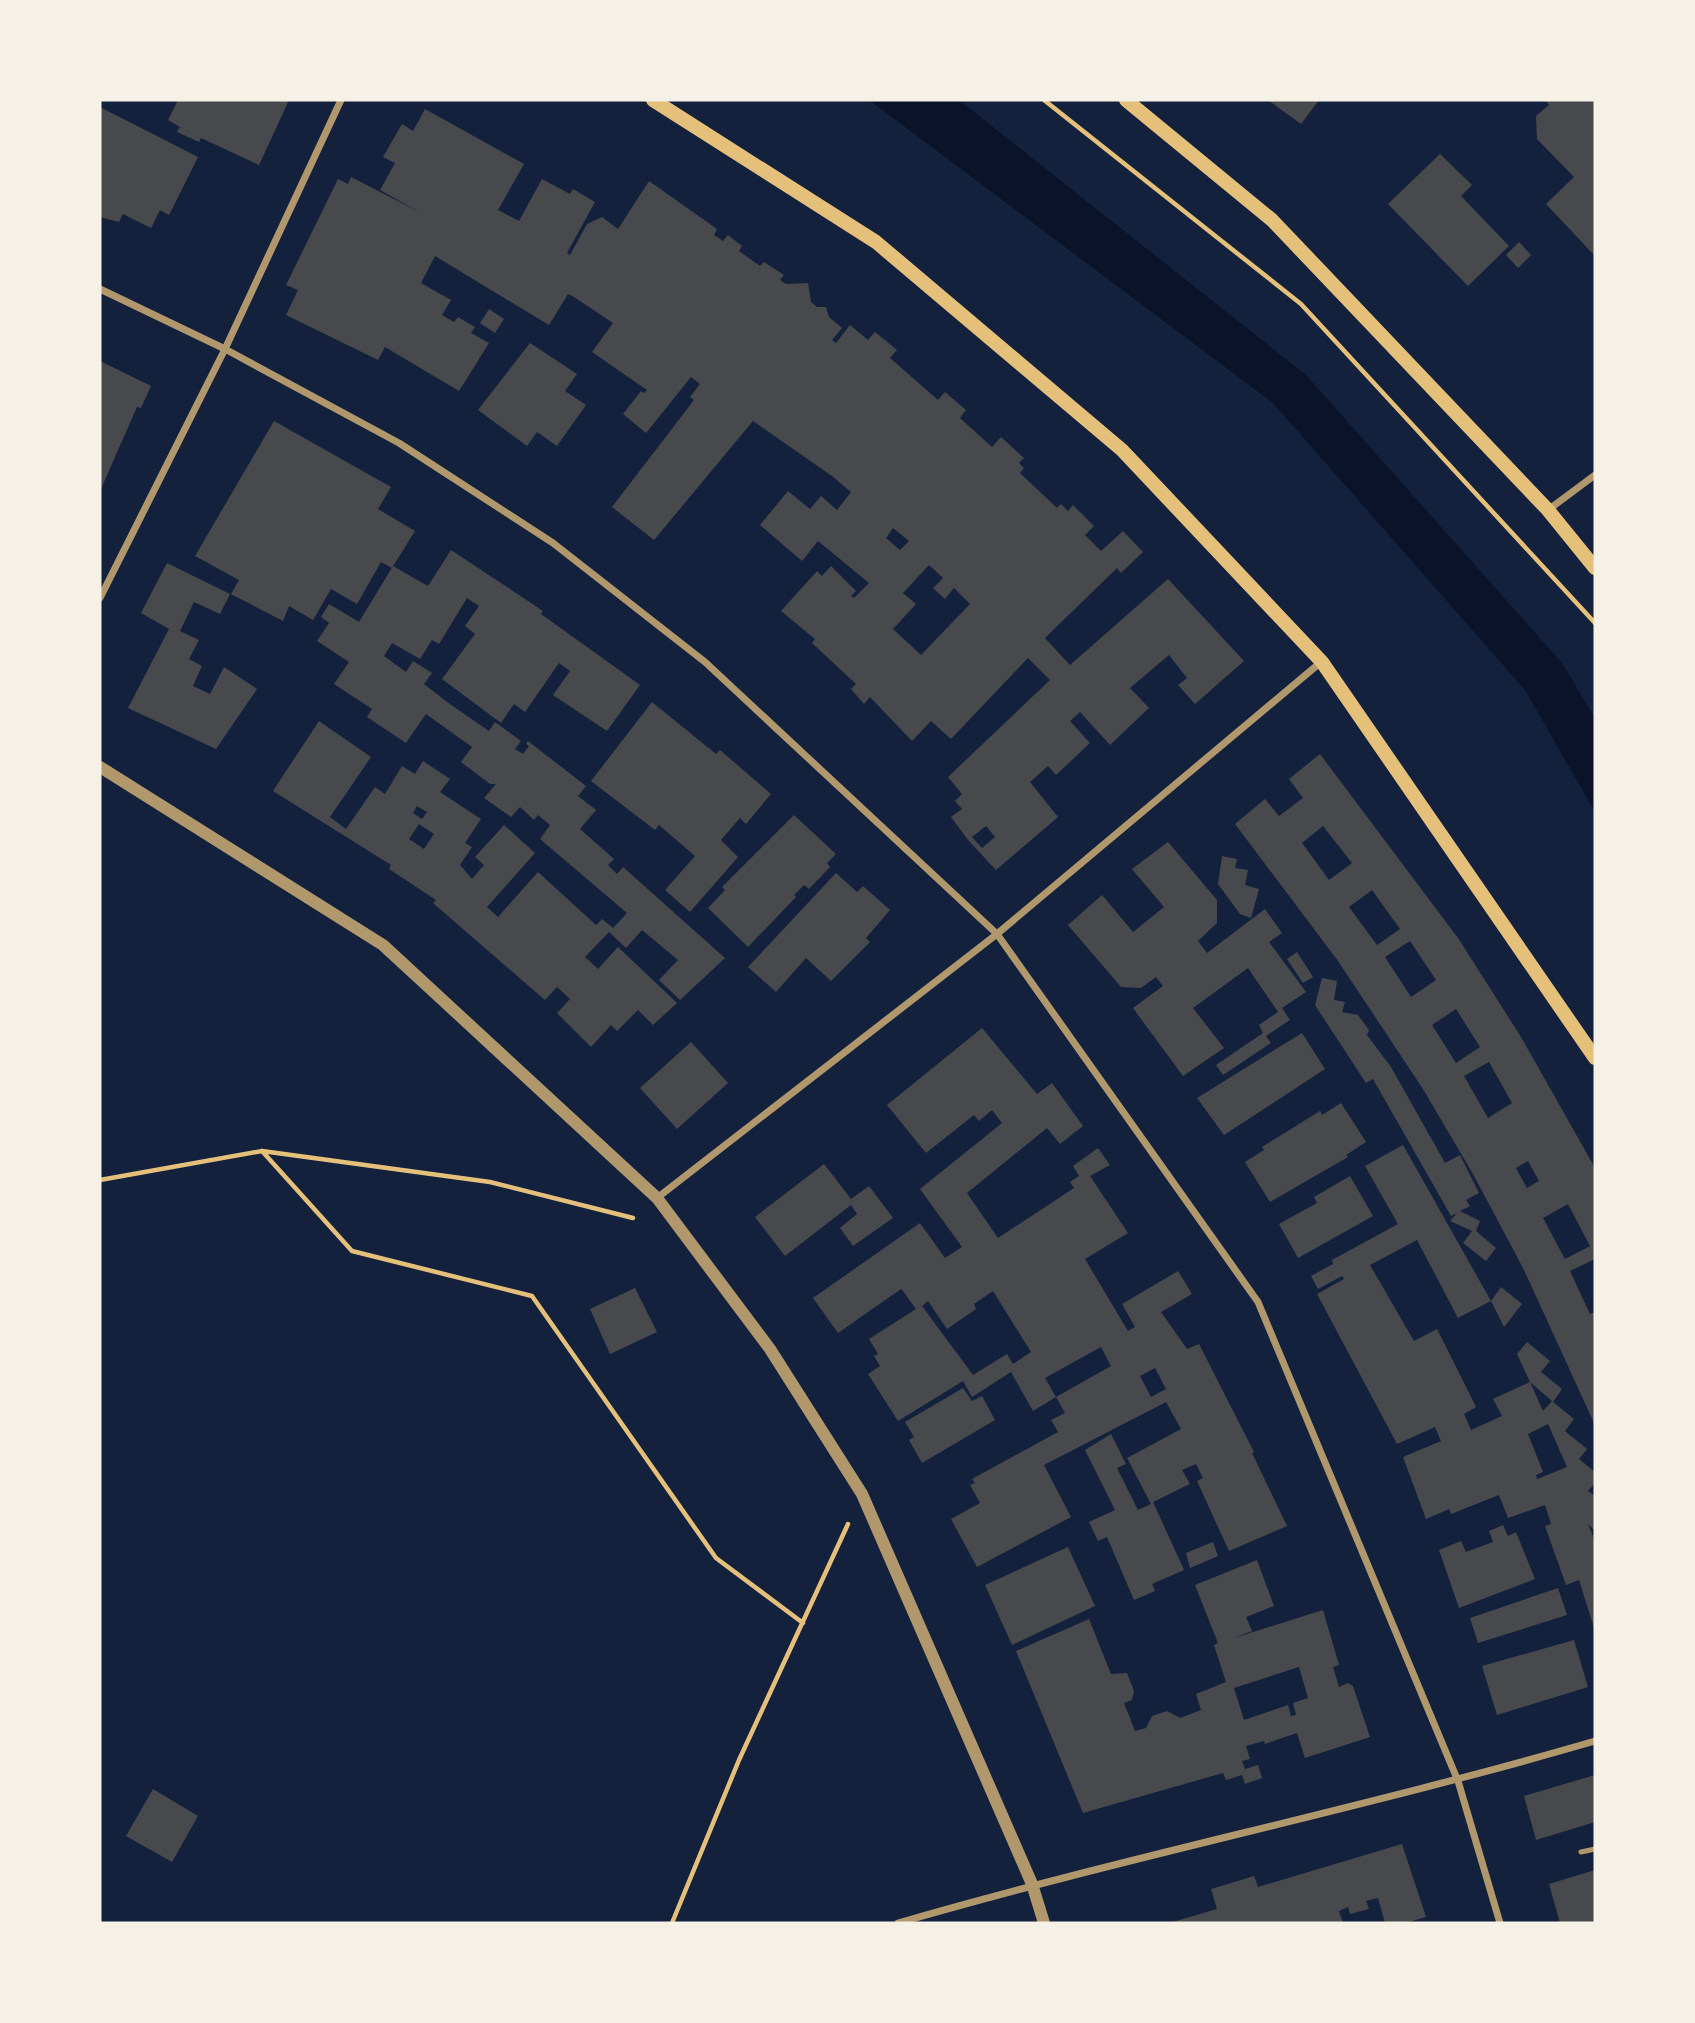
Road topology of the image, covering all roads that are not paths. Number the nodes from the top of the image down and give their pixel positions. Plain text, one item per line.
1 (341, 100) edge
2 (653, 100) edge
3 (1126, 100) edge
4 (100, 289) edge
5 (225, 349) junction
6 (1595, 475) edge
7 (1548, 510) junction
8 (1595, 568) edge
9 (100, 598) edge
10 (1322, 662) junction
11 (100, 767) edge
12 (997, 934) junction
13 (1595, 1058) edge
14 (657, 1198) junction
15 (1595, 1741) edge
16 (1458, 1781) junction
17 (1595, 1849) edge
18 (1581, 1852) dead end
19 (1032, 1884) junction
20 (898, 1923) edge
21 (1044, 1923) edge
22 (1500, 1923) edge

1 - 5 street
2 - 10 main road
3 - 7 main road
4 - 5 street
5 - 9 street
5 - 12 street
6 - 7 street
7 - 8 main road
10 - 12 street
10 - 13 main road
11 - 14 street
12 - 14 street
12 - 16 street
14 - 19 street
15 - 16 street
16 - 19 street
16 - 22 street
17 - 18 lane
19 - 20 street
19 - 21 street

